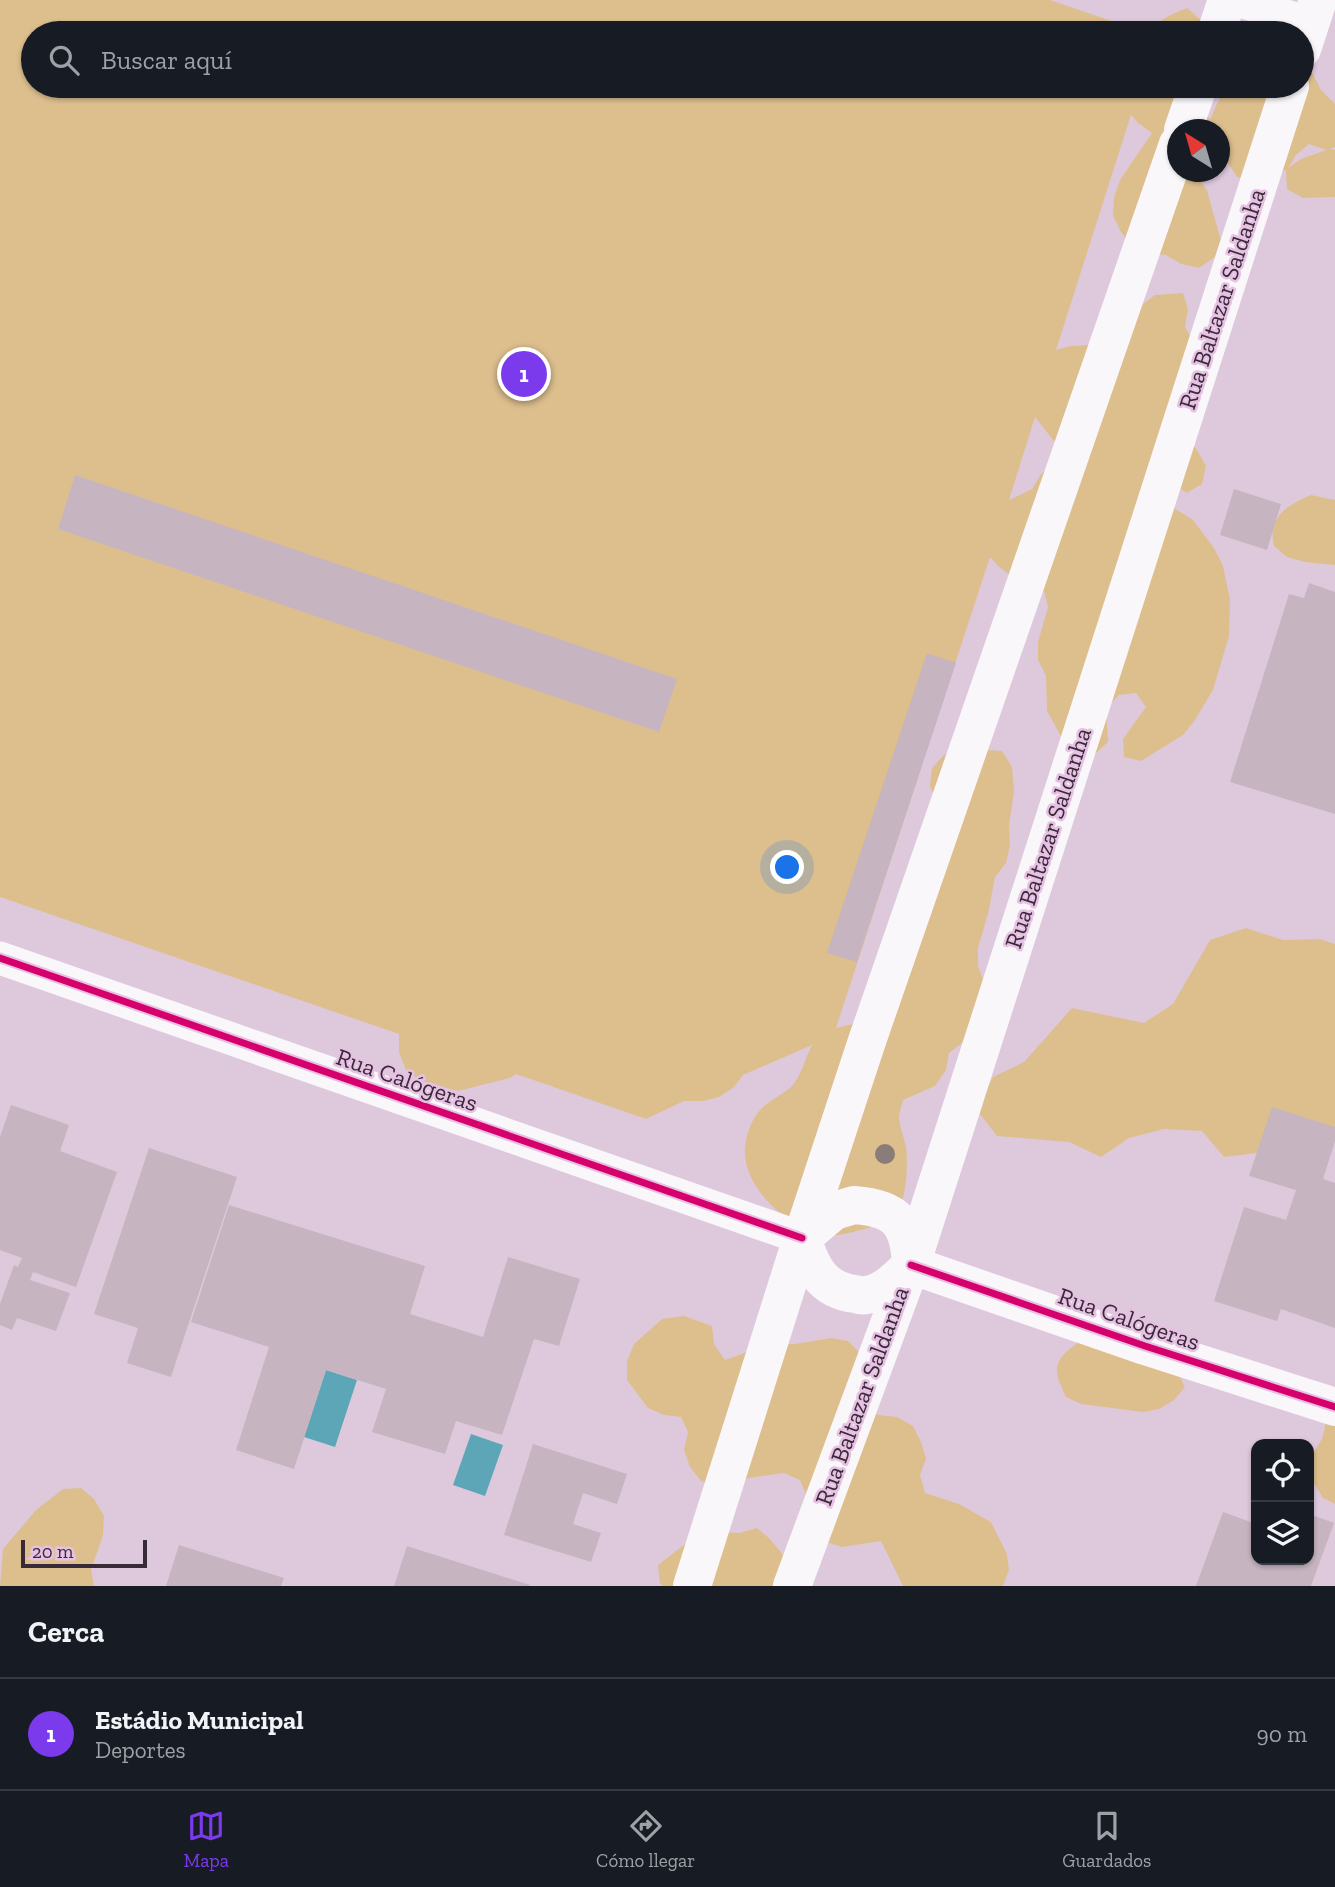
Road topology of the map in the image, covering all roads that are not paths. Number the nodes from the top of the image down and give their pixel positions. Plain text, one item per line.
1 (1227, 0) edge
2 (1238, 0) edge
3 (1220, 21) edge
4 (1301, 21) edge
5 (1194, 98) edge
6 (1286, 98) edge
7 (1187, 119) edge
8 (1167, 176) edge
9 (0, 958) edge
10 (802, 1238) junction
11 (911, 1265) junction
12 (1335, 1407) edge
13 (692, 1586) edge
14 (792, 1586) edge

1 - 3 main road
2 - 4 street
5 - 7 main road
6 - 11 main road, Rua Baltazar Saldanha
8 - 10 main road
9 - 10 street, Rua Calógeras
10 - 11 main road
10 - 11 main road
10 - 13 main road
11 - 12 main road, Rua Calógeras
11 - 14 main road, Rua Baltazar Saldanha

